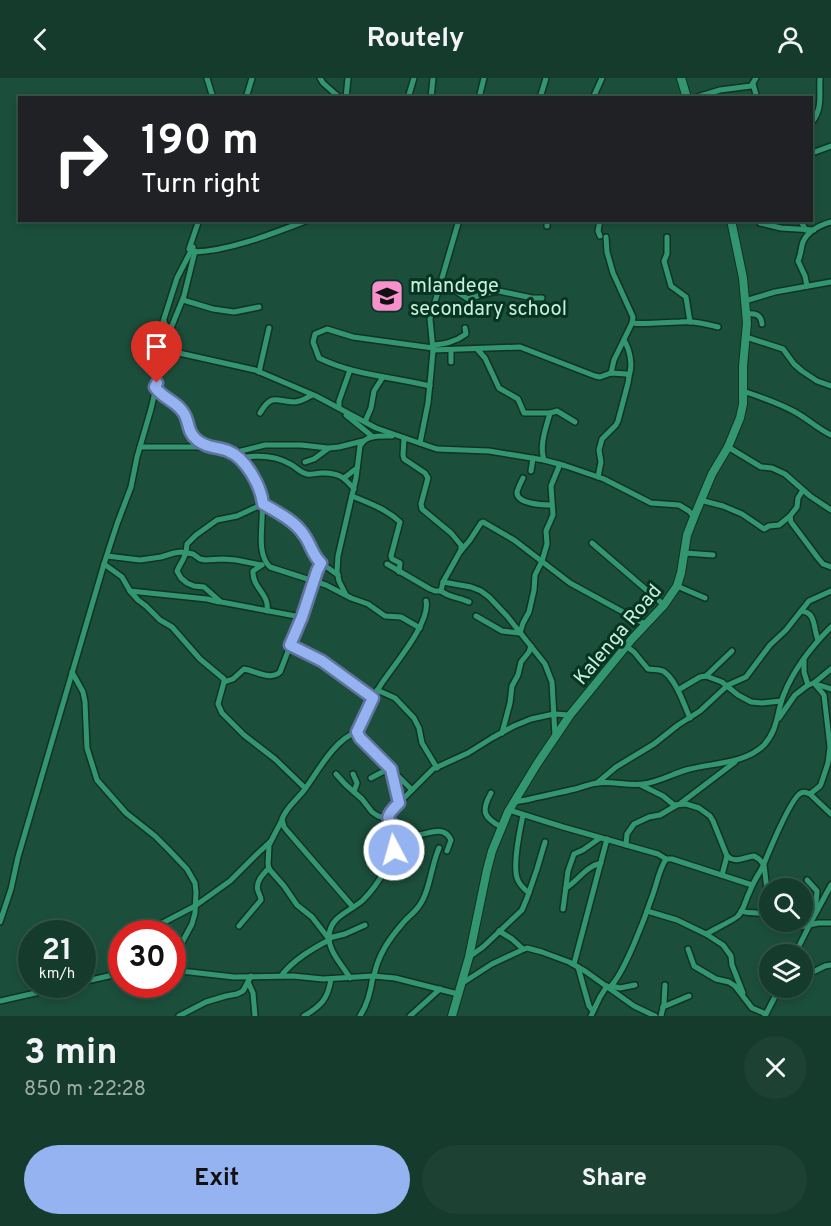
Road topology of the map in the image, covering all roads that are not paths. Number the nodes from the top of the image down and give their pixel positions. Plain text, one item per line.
1 (207, 78) edge
2 (252, 78) edge
3 (320, 78) edge
4 (348, 78) edge
5 (414, 78) edge
6 (433, 78) edge
7 (484, 78) edge
8 (546, 78) edge
9 (602, 78) edge
10 (681, 78) edge
11 (756, 78) edge
12 (820, 78) edge
13 (753, 84) junction
14 (212, 96) edge
15 (247, 96) edge
16 (338, 96) edge
17 (346, 96) edge
18 (409, 96) edge
19 (431, 96) edge
20 (480, 96) edge
21 (541, 96) edge
22 (594, 96) edge
23 (686, 96) edge
24 (700, 96) edge
25 (756, 96) edge
26 (813, 122) edge
27 (831, 146) edge
28 (813, 153) edge
29 (199, 222) edge
30 (302, 222) edge
31 (458, 222) edge
32 (600, 222) edge
33 (731, 222) edge
34 (801, 222) edge
35 (831, 222) edge
36 (760, 223) dead end
37 (806, 230) junction
38 (814, 230) junction
39 (667, 237) dead end
40 (193, 249) junction
41 (831, 282) edge
42 (807, 286) junction
43 (439, 287) junction
44 (542, 298) dead end
45 (183, 300) junction
46 (745, 302) junction
47 (259, 307) dead end
48 (746, 314) junction
49 (164, 321) junction
50 (690, 322) junction
51 (632, 323) junction
52 (762, 324) dead end
53 (718, 327) dead end
54 (269, 328) dead end
55 (465, 328) dead end
56 (169, 333) junction
57 (746, 337) junction
58 (624, 340) junction
59 (433, 348) junction
60 (477, 349) junction
61 (451, 350) junction
62 (452, 362) dead end
63 (350, 370) junction
64 (259, 372) junction
65 (611, 373) junction
66 (383, 376) junction
67 (629, 376) junction
68 (430, 386) junction
69 (831, 386) edge
70 (155, 387) junction
71 (743, 391) junction
72 (312, 394) junction
73 (340, 409) junction
74 (260, 413) dead end
75 (550, 413) junction
76 (365, 422) junction
77 (575, 422) dead end
78 (831, 435) edge
79 (396, 436) junction
80 (373, 437) junction
81 (404, 438) junction
82 (363, 441) junction
83 (420, 443) junction
84 (140, 447) junction
85 (212, 447) junction
86 (728, 447) junction
87 (328, 448) junction
88 (233, 453) junction
89 (239, 458) junction
90 (533, 458) junction
91 (544, 460) junction
92 (305, 462) dead end
93 (560, 464) junction
94 (357, 468) junction
95 (531, 471) dead end
96 (598, 477) junction
97 (344, 478) junction
98 (523, 478) dead end
99 (803, 490) junction
100 (353, 493) junction
101 (700, 500) junction
102 (263, 504) junction
103 (551, 505) junction
104 (831, 510) edge
105 (790, 516) junction
106 (694, 517) junction
107 (592, 543) dead end
108 (460, 552) junction
109 (685, 553) junction
110 (187, 554) junction
111 (712, 555) dead end
112 (106, 556) junction
113 (542, 561) junction
114 (321, 563) junction
115 (104, 564) junction
116 (387, 564) dead end
117 (264, 565) junction
118 (831, 567) edge
119 (399, 572) junction
120 (338, 574) junction
121 (313, 582) junction
122 (443, 582) junction
123 (677, 586) junction
124 (130, 591) junction
125 (441, 591) junction
126 (831, 591) edge
127 (347, 596) junction
128 (705, 598) dead end
129 (426, 601) dead end
130 (221, 602) junction
131 (469, 602) dead end
132 (664, 604) junction
133 (267, 611) junction
134 (801, 611) junction
135 (476, 616) dead end
136 (302, 617) junction
137 (645, 624) junction
138 (831, 627) edge
139 (420, 628) junction
140 (520, 633) junction
141 (818, 640) junction
142 (290, 645) junction
143 (531, 646) junction
144 (626, 646) junction
145 (732, 651) dead end
146 (804, 659) junction
147 (831, 669) edge
148 (72, 672) junction
149 (706, 676) junction
150 (224, 682) junction
151 (811, 684) junction
152 (726, 686) junction
153 (831, 689) edge
154 (378, 690) junction
155 (678, 690) junction
156 (373, 698) junction
157 (782, 701) junction
158 (554, 714) junction
159 (570, 716) junction
160 (690, 718) junction
161 (778, 719) junction
162 (357, 732) junction
163 (502, 733) junction
164 (555, 738) junction
165 (736, 760) junction
166 (830, 760) edge
167 (437, 768) junction
168 (390, 769) junction
169 (336, 774) dead end
170 (353, 774) dead end
171 (372, 778) dead end
172 (658, 781) junction
173 (597, 783) junction
174 (639, 784) junction
175 (820, 786) junction
176 (305, 788) junction
177 (412, 790) junction
178 (354, 792) junction
179 (654, 792) junction
180 (491, 793) dead end
181 (810, 794) junction
182 (514, 802) junction
183 (819, 802) junction
184 (399, 803) junction
185 (678, 805) junction
186 (509, 810) junction
187 (831, 814) edge
188 (523, 815) junction
189 (282, 819) junction
190 (388, 819) junction
191 (501, 827) junction
192 (397, 830) junction
193 (603, 839) junction
194 (271, 841) junction
195 (545, 842) dead end
196 (626, 845) junction
197 (439, 848) dead end
198 (447, 851) dead end
199 (727, 856) junction
200 (666, 859) junction
201 (601, 863) junction
202 (764, 865) junction
203 (269, 868) junction
204 (722, 876) junction
205 (766, 878) edge
206 (752, 885) junction
207 (831, 885) edge
208 (813, 887) edge
209 (566, 888) junction
210 (529, 893) junction
211 (195, 906) junction
212 (813, 906) edge
213 (352, 907) junction
214 (817, 908) junction
215 (563, 909) dead end
216 (648, 911) junction
217 (741, 911) junction
218 (759, 912) edge
219 (813, 917) edge
220 (168, 920) edge
221 (0, 922) edge
222 (831, 923) edge
223 (365, 925) dead end
224 (813, 925) edge
225 (239, 926) dead end
226 (499, 931) junction
227 (706, 934) junction
228 (186, 935) edge
229 (329, 939) junction
230 (523, 949) junction
231 (688, 949) dead end
232 (469, 957) junction
233 (831, 965) edge
234 (576, 966) junction
235 (186, 972) edge
236 (813, 972) dead end
237 (281, 976) junction
238 (374, 976) junction
239 (350, 978) junction
240 (250, 979) junction
241 (331, 979) junction
242 (461, 984) junction
243 (634, 985) dead end
244 (665, 985) dead end
245 (609, 986) junction
246 (440, 989) junction
247 (458, 994) junction
248 (689, 996) dead end
249 (18, 997) edge
250 (743, 997) junction
251 (774, 998) edge
252 (0, 1001) edge
253 (663, 1007) junction
254 (766, 1013) edge
255 (592, 1014) edge
256 (179, 1016) edge
257 (255, 1016) edge
258 (304, 1016) edge
259 (360, 1016) edge
260 (410, 1016) edge
261 (452, 1016) edge
262 (655, 1016) edge
263 (661, 1016) edge
264 (772, 1016) edge

1 - 14 street
2 - 15 street
3 - 16 street
4 - 17 street
5 - 18 street
6 - 19 street
7 - 20 street
8 - 21 street
9 - 22 street
10 - 23 main road
11 - 13 street
12 - 26 street
13 - 24 street
13 - 25 street
27 - 28 street
29 - 40 street
30 - 40 street
31 - 43 street
32 - 51 street
33 - 46 main road, Kalenga Road
34 - 37 street
35 - 38 street
36 - 37 street
37 - 38 street
38 - 42 street
39 - 50 street
40 - 45 street
40 - 49 street
41 - 42 street
42 - 46 street
43 - 44 street
43 - 59 street
45 - 47 street
45 - 56 street
46 - 48 main road, Kalenga Road
48 - 52 street
48 - 57 main road, Kalenga Road
49 - 56 street
49 - 70 street
50 - 51 street
50 - 53 street
51 - 58 street
54 - 64 street
55 - 59 street
56 - 64 street
57 - 69 street
57 - 71 main road, Kalenga Road
58 - 65 street
58 - 67 street
59 - 61 street
59 - 63 street
59 - 68 street
60 - 61 street
60 - 65 street
60 - 75 street
61 - 62 street
63 - 66 street
63 - 73 street
64 - 72 street
65 - 67 street
66 - 68 street
66 - 76 street
67 - 96 street
68 - 83 street
70 - 84 street
70 - 85 street
71 - 78 street
71 - 86 main road, Kalenga Road
72 - 73 street
72 - 74 street
73 - 76 street
73 - 80 street
75 - 77 street
75 - 91 street
76 - 79 street
79 - 80 street
79 - 81 street
80 - 82 street
81 - 83 street
81 - 108 street
82 - 87 street
82 - 94 street
83 - 90 street
84 - 85 street
84 - 112 street
85 - 88 street
86 - 99 street
86 - 101 main road, Kalenga Road
87 - 88 street
87 - 92 street
88 - 89 street
89 - 97 street
89 - 102 street
90 - 91 street
90 - 95 street
91 - 93 street
93 - 96 street
93 - 103 street
94 - 97 street
94 - 100 street
96 - 106 street
97 - 100 street
98 - 103 street
99 - 104 street
99 - 105 street
100 - 119 street
100 - 120 street
101 - 105 street
101 - 106 main road, Kalenga Road
102 - 110 street
102 - 114 street
102 - 117 street
103 - 113 street
105 - 118 street
106 - 109 main road, Kalenga Road
107 - 132 street
108 - 113 street
108 - 122 street
109 - 111 street
109 - 123 main road, Kalenga Road
110 - 112 street
110 - 117 street
110 - 130 street
112 - 115 street
113 - 137 street
113 - 140 street
114 - 120 street
114 - 121 street
115 - 124 street
115 - 148 street
116 - 119 street
117 - 121 street
117 - 133 street
119 - 125 street
120 - 127 street
121 - 127 street
121 - 136 street
122 - 125 street
122 - 140 street
123 - 128 street
123 - 132 main road, Kalenga Road
124 - 130 street
124 - 150 street
125 - 131 street
126 - 134 street
127 - 139 street
129 - 139 street
130 - 133 street
132 - 137 main road, Kalenga Road
133 - 136 street
134 - 141 street
134 - 152 street
135 - 140 street
136 - 142 street
137 - 144 main road, Kalenga Road
138 - 141 street
139 - 154 street
140 - 143 street
141 - 146 street
142 - 150 street
142 - 156 street
143 - 158 street
143 - 163 street
144 - 155 street
144 - 159 main road, Kalenga Road
145 - 149 street
146 - 151 street
146 - 157 street
147 - 151 street
148 - 211 street
148 - 221 street
149 - 152 street
149 - 155 street
150 - 176 street
151 - 153 street
151 - 161 street
151 - 166 street
152 - 157 street
152 - 160 street
154 - 156 street
154 - 167 street
155 - 160 street
156 - 162 street
157 - 161 street
158 - 159 street
158 - 163 street
158 - 164 street
159 - 164 main road, Kalenga Road
160 - 173 street
161 - 165 street
162 - 168 street
162 - 176 street
163 - 167 street
164 - 182 main road, Kalenga Road
165 - 172 street
165 - 185 street
166 - 175 street
167 - 177 street
168 - 171 street
168 - 177 street
168 - 184 street
169 - 178 street
170 - 178 street
172 - 174 street
172 - 179 street
173 - 174 street
173 - 182 street
174 - 179 street
175 - 181 street
175 - 183 street
176 - 189 street
177 - 184 street
178 - 190 street
179 - 185 street
180 - 191 street
181 - 183 street
181 - 202 street
182 - 186 main road, Kalenga Road
183 - 187 street
184 - 190 street
185 - 196 street
185 - 199 street
186 - 188 street
186 - 191 main road, Kalenga Road
188 - 193 street
188 - 210 street
189 - 194 street
189 - 213 street
190 - 192 street
191 - 232 main road, Kalenga Road
192 - 198 street
192 - 213 street
193 - 196 street
193 - 201 street
193 - 209 street
194 - 203 street
194 - 211 street
195 - 210 street
196 - 200 street
197 - 238 street
199 - 202 street
199 - 204 street
200 - 204 street
200 - 216 street
201 - 209 street
201 - 234 street
202 - 205 street
202 - 206 street
203 - 225 street
203 - 229 street
204 - 206 street
206 - 217 street
207 - 214 street
208 - 214 street
209 - 215 street
210 - 226 street
211 - 220 street
211 - 228 street
212 - 214 street
213 - 229 street
214 - 219 street
216 - 227 street
216 - 245 street
217 - 218 street
217 - 227 street
222 - 224 street
223 - 229 street
226 - 230 street
226 - 232 street
227 - 250 street
229 - 237 street
229 - 239 street
230 - 234 street
230 - 242 street
231 - 250 street
232 - 242 main road, Kalenga Road
233 - 236 street
234 - 245 street
234 - 255 street
235 - 240 street
237 - 240 street
237 - 241 street
238 - 239 street
238 - 246 street
238 - 259 street
239 - 241 street
240 - 256 street
240 - 257 street
241 - 258 street
242 - 247 main road, Kalenga Road
243 - 245 street
244 - 253 street
245 - 255 street
245 - 262 street
246 - 247 street
246 - 260 street
247 - 261 main road, Kalenga Road
248 - 253 street
249 - 252 street
250 - 254 street
251 - 254 street
253 - 263 street
254 - 264 street

